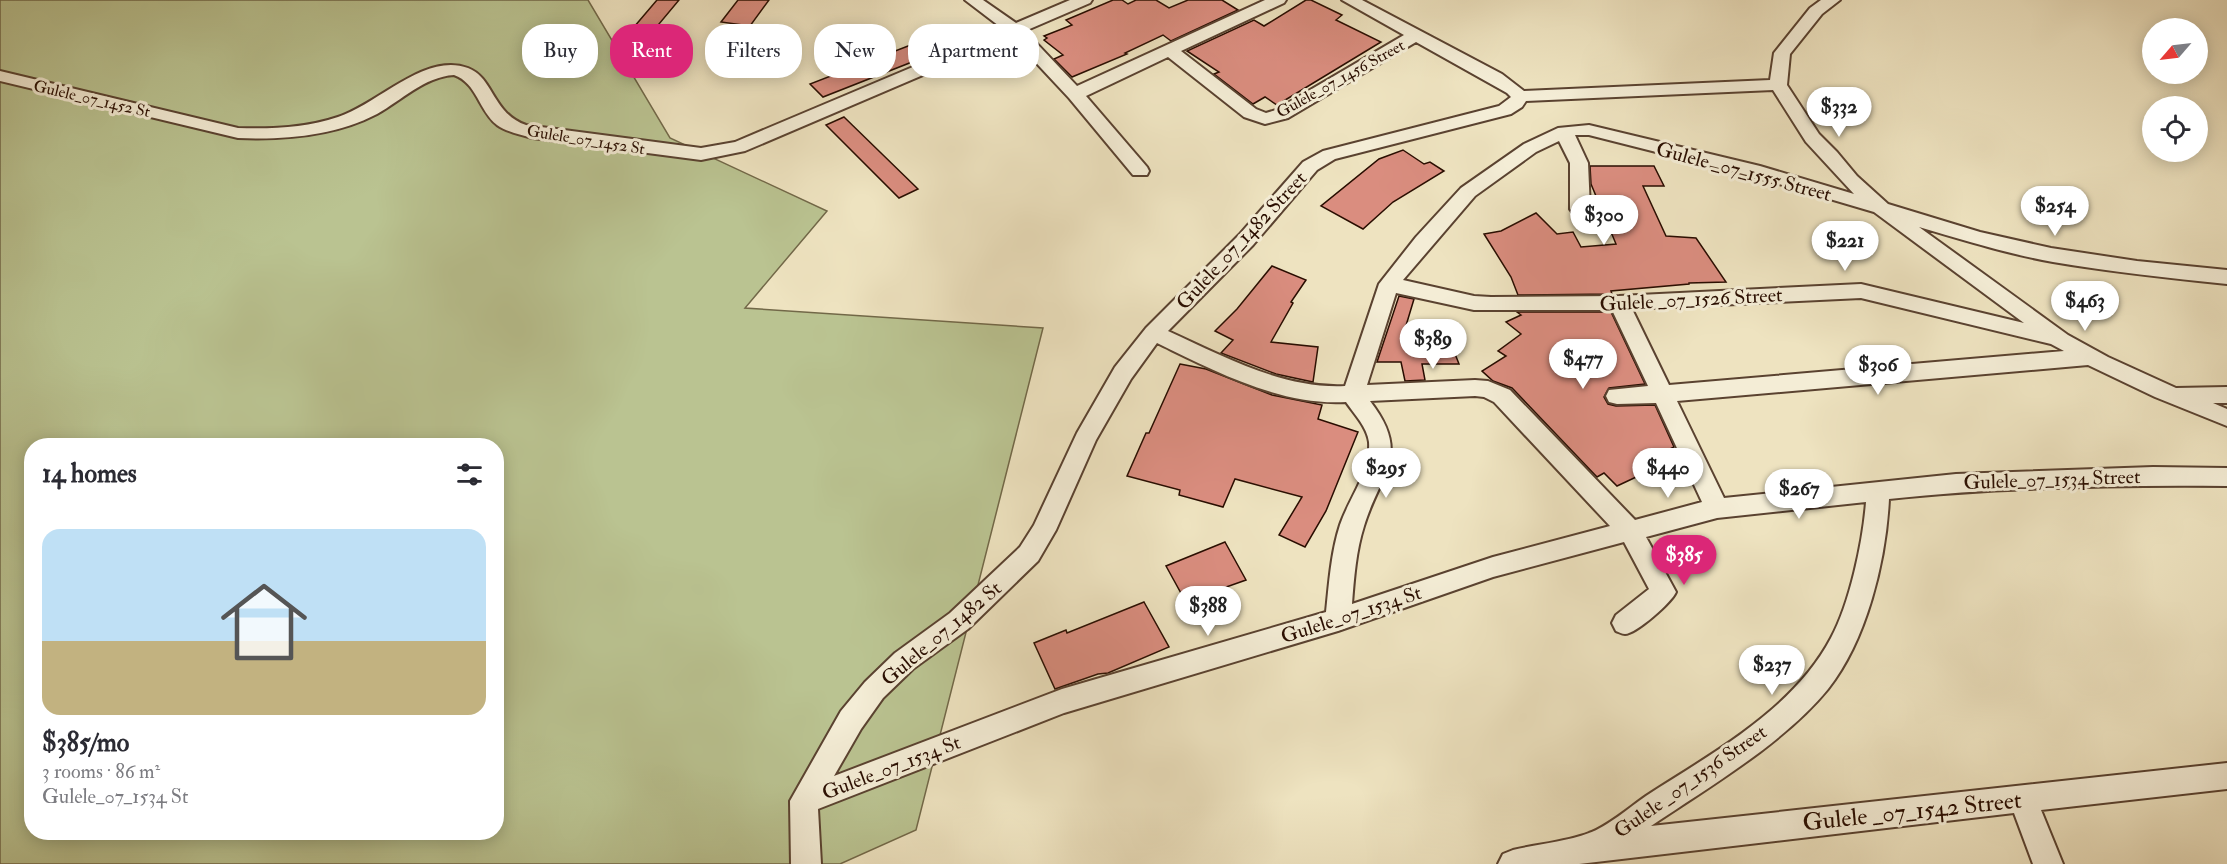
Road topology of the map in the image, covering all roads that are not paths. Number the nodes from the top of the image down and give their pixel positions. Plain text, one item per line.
1 (974, 0) edge
2 (1084, 0) edge
3 (1278, 0) edge
4 (1350, 0) edge
5 (1832, 0) edge
6 (1007, 24) edge
7 (1029, 24) edge
8 (1415, 36) junction
9 (1170, 51) junction
10 (1039, 56) edge
11 (908, 75) edge
12 (0, 76) edge
13 (1778, 86) junction
14 (1075, 94) junction
15 (1520, 96) junction
16 (1564, 132) junction
17 (1140, 171) dead end
18 (1881, 208) junction
19 (1580, 209) dead end
20 (2227, 277) edge
21 (1389, 284) junction
22 (1619, 303) junction
23 (1154, 333) junction
24 (2061, 340) junction
25 (2089, 357) junction
26 (1664, 394) junction
27 (1353, 395) junction
28 (2170, 395) junction
29 (2227, 395) edge
30 (1617, 396) dead end
31 (2227, 418) edge
32 (1085, 439) joint
33 (2227, 477) edge
34 (1878, 491) junction
35 (1717, 508) junction
36 (1630, 531) junction
37 (1338, 620) junction
38 (1625, 623) dead end
39 (2227, 776) edge
40 (2023, 799) junction
41 (804, 801) junction
42 (1596, 846) junction
43 (1562, 859) edge
44 (806, 864) edge
45 (1512, 864) edge
46 (2048, 864) edge

1 - 6 street
2 - 7 street, Gulele_07_1452 St
3 - 9 street
4 - 8 street
5 - 13 street
8 - 9 street, Gulele_07_1456 Street
8 - 15 street
9 - 14 street
10 - 14 street
11 - 12 street, Gulele_07_1452 St
13 - 15 street
13 - 18 street
14 - 17 street
15 - 23 street, Gulele_07_1482 Street
16 - 18 street, Gulele _07_1555 Street
16 - 19 street
16 - 21 street
18 - 20 street
18 - 24 street, Gulele _07_1555 Street
21 - 22 street, Gulele _07_1526 Street
21 - 27 street
22 - 24 street, Gulele _07_1526 Street
22 - 26 street
23 - 27 street
23 - 32 street, Gulele_07_1482 Street
24 - 25 street
25 - 26 street
25 - 28 street
26 - 30 street
26 - 35 street
27 - 36 street
27 - 37 street
28 - 29 street
28 - 31 street
32 - 41 street, Gulele_07_1482 St
33 - 34 street, Gulele_07_1534 Street
34 - 35 street, Gulele_07_1534 St
34 - 42 street, Gulele _07_1536 Street
35 - 36 street, Gulele_07_1534 St
36 - 37 street, Gulele_07_1534 St
36 - 38 street
37 - 41 street, Gulele_07_1534 St
39 - 40 street, Gulele _07_1542 Street
40 - 42 street, Gulele _07_1542 Street
40 - 46 street
41 - 44 street
42 - 43 street
43 - 45 street

